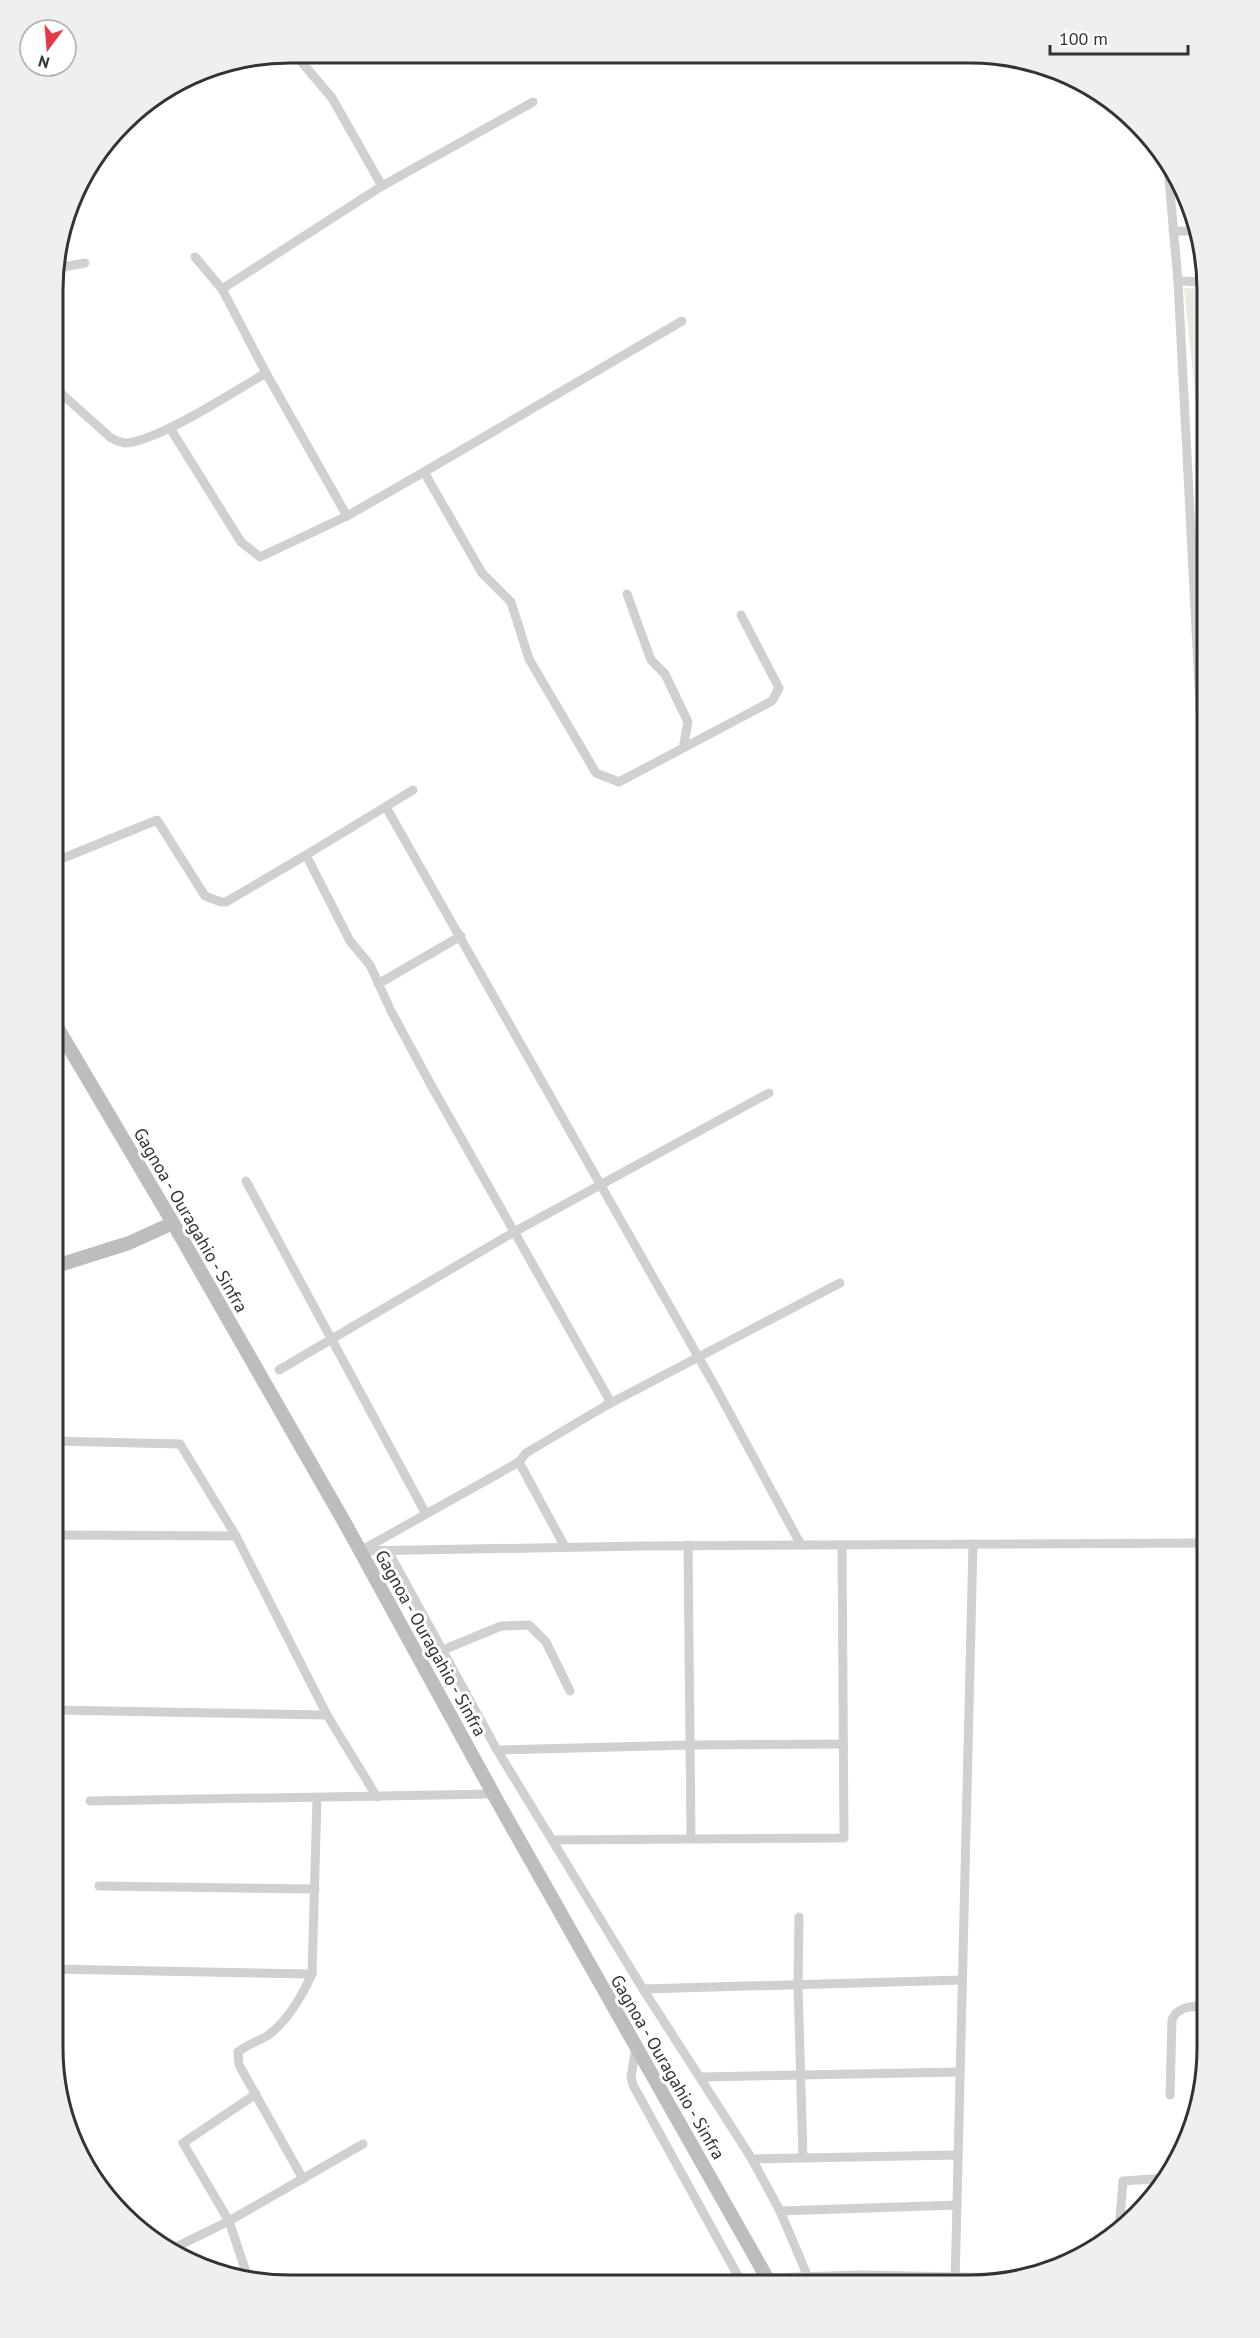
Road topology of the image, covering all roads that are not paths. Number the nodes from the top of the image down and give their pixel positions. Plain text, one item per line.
1 (303, 63) edge
2 (533, 102) dead end
3 (1169, 179) edge
4 (382, 186) junction
5 (1173, 231) junction
6 (1189, 231) edge
7 (195, 257) dead end
8 (85, 263) dead end
9 (64, 267) edge
10 (1178, 281) junction
11 (1197, 282) edge
12 (222, 289) junction
13 (682, 321) dead end
14 (266, 373) junction
15 (63, 395) edge
16 (170, 428) junction
17 (424, 472) junction
18 (347, 516) junction
19 (627, 594) dead end
20 (1195, 612) joint
21 (741, 615) dead end
22 (1197, 632) edge
23 (684, 748) junction
24 (413, 790) dead end
25 (386, 807) junction
26 (306, 855) junction
27 (63, 858) edge
28 (460, 936) junction
29 (378, 984) junction
30 (63, 1037) edge
31 (769, 1093) dead end
32 (246, 1180) dead end
33 (600, 1185) junction
34 (172, 1223) junction
35 (514, 1232) junction
36 (63, 1265) edge
37 (840, 1282) dead end
38 (331, 1339) junction
39 (698, 1358) junction
40 (279, 1370) dead end
41 (607, 1405) junction
42 (63, 1441) edge
43 (519, 1462) junction
44 (426, 1514) junction
45 (63, 1535) edge
46 (236, 1536) junction
47 (1197, 1543) edge
48 (973, 1544) junction
49 (688, 1545) junction
50 (801, 1545) junction
51 (842, 1545) junction
52 (565, 1547) junction
53 (360, 1551) junction
54 (388, 1551) junction
55 (442, 1650) junction
56 (570, 1691) dead end
57 (63, 1710) edge
58 (327, 1715) junction
59 (843, 1744) junction
60 (691, 1745) junction
61 (497, 1750) junction
62 (493, 1794) junction
63 (377, 1797) junction
64 (317, 1798) junction
65 (90, 1801) dead end
66 (691, 1839) junction
67 (552, 1840) junction
68 (99, 1886) dead end
69 (315, 1889) junction
70 (799, 1917) dead end
71 (63, 1969) edge
72 (312, 1974) junction
73 (962, 1980) junction
74 (798, 1985) junction
75 (643, 1989) junction
76 (1197, 2007) edge
77 (636, 2047) junction
78 (960, 2072) junction
79 (801, 2075) junction
80 (700, 2077) junction
81 (256, 2094) junction
82 (1170, 2095) dead end
83 (363, 2144) dead end
84 (958, 2155) junction
85 (803, 2158) junction
86 (752, 2159) junction
87 (303, 2179) junction
88 (1155, 2179) edge
89 (957, 2205) junction
90 (780, 2211) junction
91 (1120, 2219) edge
92 (229, 2221) junction
93 (178, 2246) edge
94 (246, 2271) edge
95 (738, 2275) edge
96 (765, 2275) edge
97 (807, 2275) edge
98 (955, 2275) edge

1 - 4 street
2 - 4 street
3 - 5 street
4 - 12 street
5 - 6 street
5 - 10 street
7 - 12 street
8 - 9 street
10 - 11 street
10 - 20 street
12 - 14 street
13 - 17 street
14 - 16 street
14 - 18 street
15 - 16 street
16 - 18 street
17 - 18 street
17 - 23 street
19 - 23 street
20 - 22 street
21 - 23 street
24 - 25 street
25 - 26 street
25 - 28 street
26 - 27 street
26 - 29 street
28 - 29 street
28 - 33 street
29 - 35 street
30 - 34 main road, Gagnoa - Ouragahio - Sinfra
31 - 33 street
32 - 38 street
33 - 35 street
33 - 39 street
34 - 36 main road
34 - 53 main road, Gagnoa - Ouragahio - Sinfra
35 - 38 street
35 - 41 street
37 - 39 street
38 - 40 street
38 - 44 street
39 - 41 street
39 - 50 street
41 - 43 street
42 - 46 street
43 - 44 street
43 - 52 street
44 - 53 street
45 - 46 street
46 - 58 street
47 - 48 street
48 - 51 street
48 - 73 street
49 - 50 street
49 - 52 street
49 - 60 street
50 - 51 street
51 - 59 street
52 - 54 street
53 - 54 street
53 - 62 main road, Gagnoa - Ouragahio - Sinfra
54 - 55 street
55 - 56 street
55 - 61 street
57 - 58 street
58 - 63 street
59 - 60 street
59 - 66 street
60 - 61 street
60 - 66 street
61 - 67 street
62 - 63 street
62 - 77 main road, Gagnoa - Ouragahio - Sinfra
63 - 64 street
64 - 65 street
64 - 69 street
66 - 67 street
67 - 75 street
68 - 69 street
69 - 72 street
70 - 74 street
71 - 72 street
72 - 81 street
73 - 74 street
73 - 78 street
74 - 75 street
74 - 79 street
75 - 80 street
76 - 82 street
77 - 95 street
77 - 96 main road, Gagnoa - Ouragahio - Sinfra
78 - 79 street
78 - 84 street
79 - 80 street
79 - 85 street
80 - 86 street
81 - 87 street
81 - 92 street
83 - 87 street
84 - 85 street
84 - 89 street
85 - 86 street
86 - 90 street
87 - 92 street
88 - 91 street
89 - 90 street
89 - 98 street
90 - 97 street
92 - 93 street
92 - 94 street

